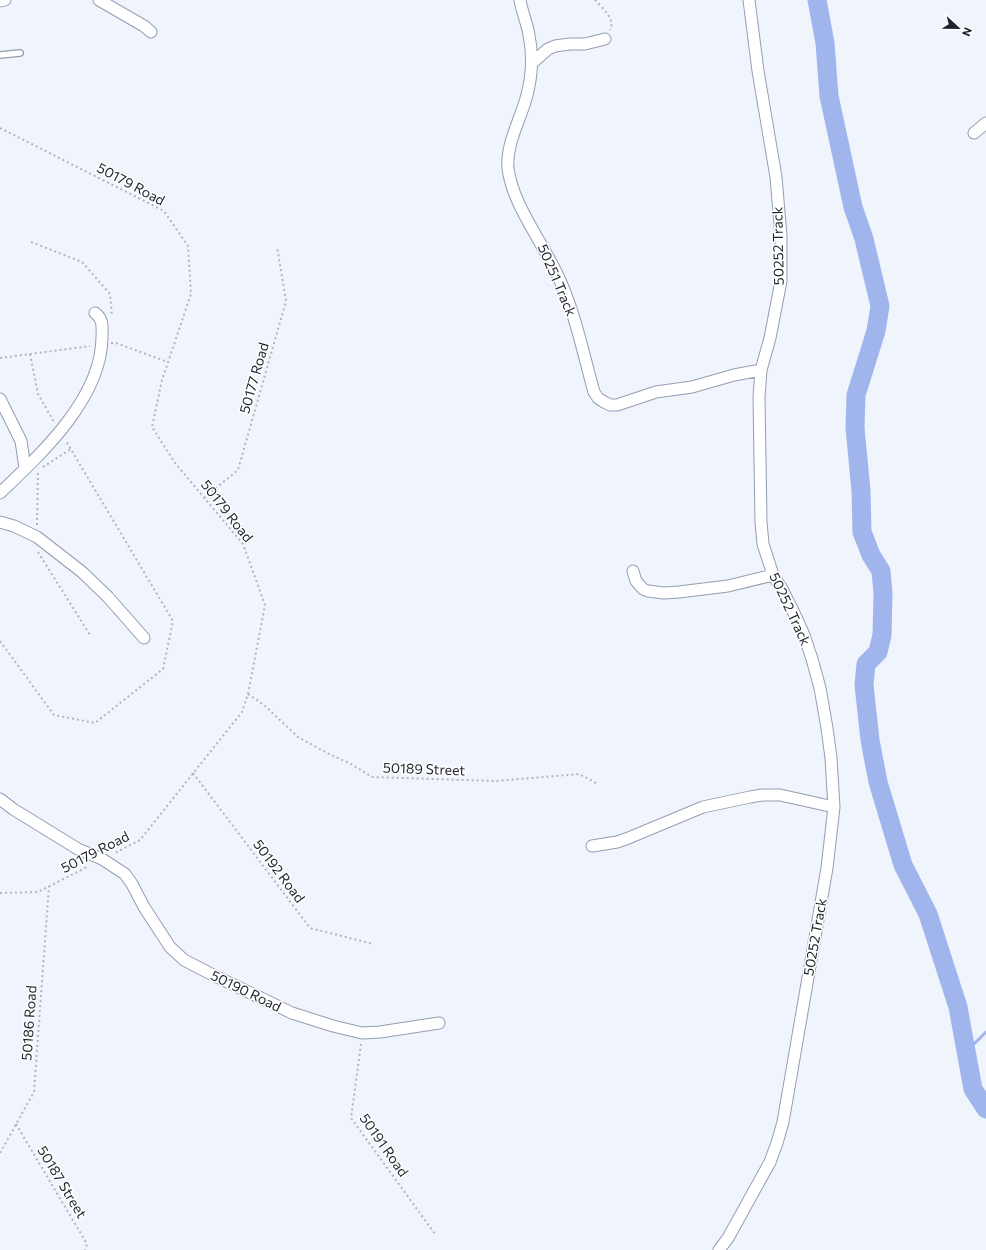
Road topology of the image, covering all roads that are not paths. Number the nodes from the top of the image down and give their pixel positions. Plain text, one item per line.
1 (5, 0) edge
2 (99, 0) edge
3 (520, 0) edge
4 (749, 0) edge
5 (0, 1) edge
6 (151, 32) dead end
7 (606, 39) road end
8 (20, 53) dead end
9 (0, 56) edge
10 (532, 63) junction
11 (986, 123) edge
12 (974, 133) dead end
13 (95, 313) dead end
14 (761, 370) junction
15 (0, 398) edge
16 (26, 468) junction
17 (0, 493) edge
18 (0, 522) edge
19 (634, 571) dead end
20 (773, 575) junction
21 (144, 638) dead end
22 (0, 799) edge
23 (834, 806) junction
24 (592, 846) dead end
25 (439, 1022) dead end
26 (719, 1250) edge

1 - 5 street
2 - 6 street
3 - 10 street, 50251 Track
4 - 14 street, 50252 Track
7 - 10 street
8 - 9 lane
10 - 14 street, 50251 Track
11 - 12 street
13 - 16 street
14 - 20 street, 50252 Track
15 - 16 street
16 - 17 street
18 - 21 street
19 - 20 street
20 - 23 street, 50252 Track
22 - 25 street, 50190 Road
23 - 24 street
23 - 26 street, 50252 Track

